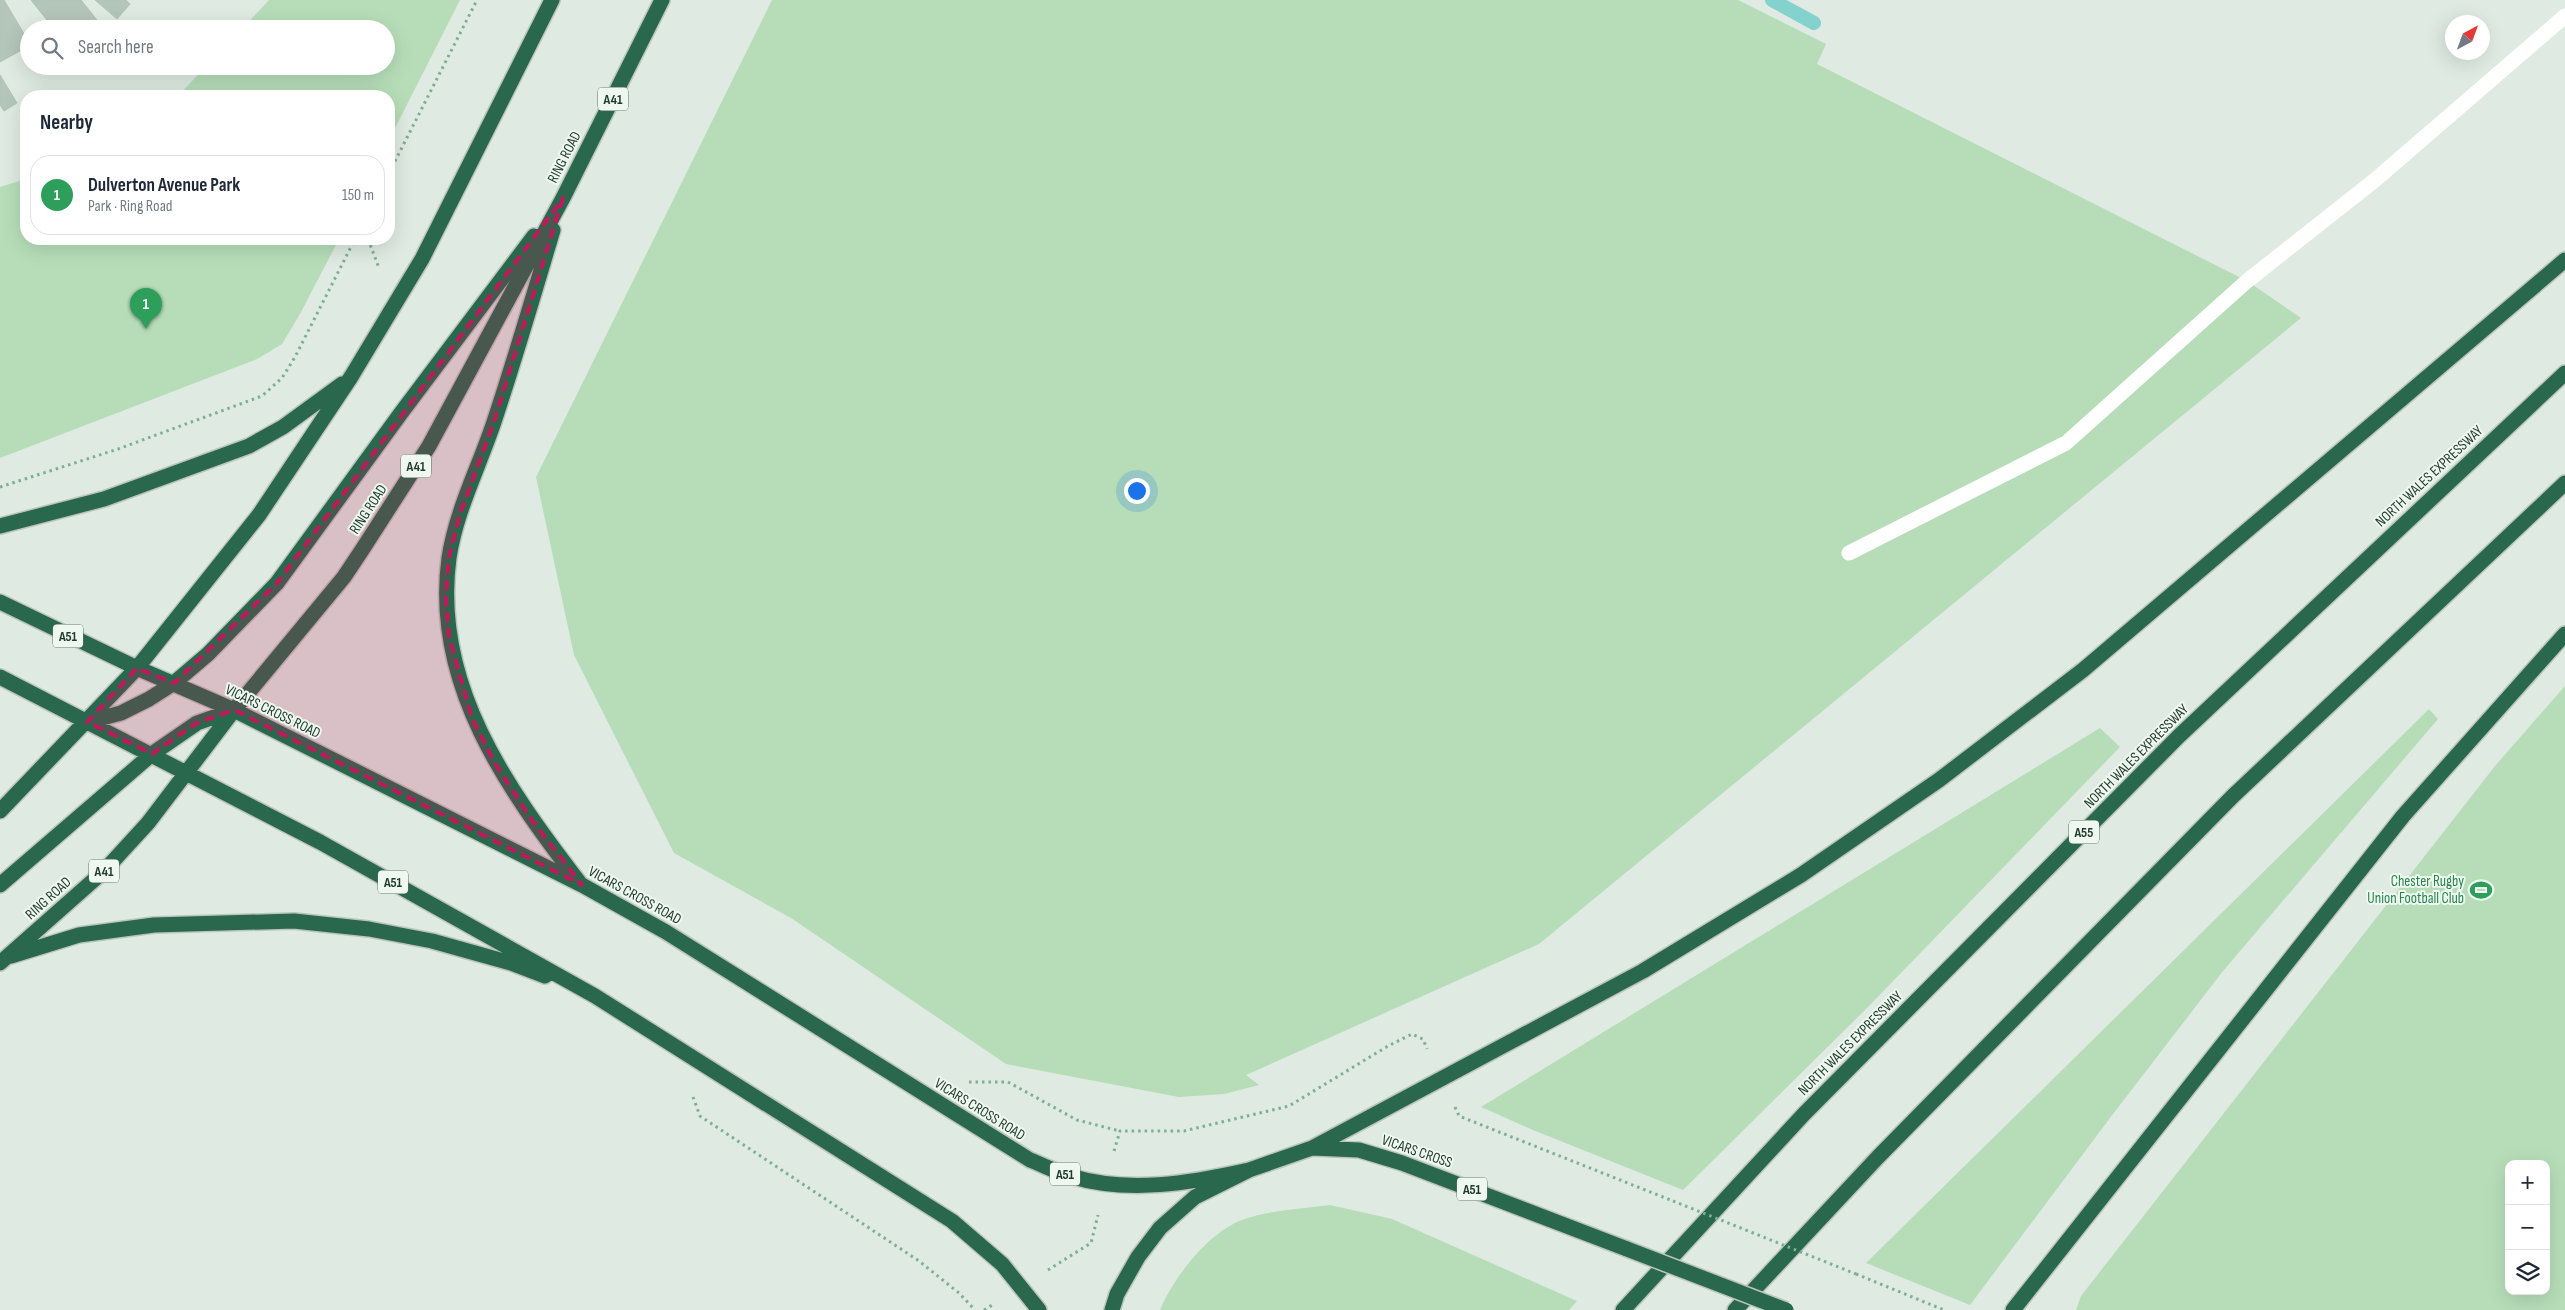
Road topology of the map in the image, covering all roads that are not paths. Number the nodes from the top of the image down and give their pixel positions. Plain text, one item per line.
1 (552, 0) edge
2 (662, 0) edge
3 (2565, 16) edge
4 (563, 198) junction
5 (2565, 260) edge
6 (2565, 373) edge
7 (350, 377) junction
8 (2565, 483) edge
9 (0, 526) edge
10 (1849, 553) dead end
11 (0, 602) edge
12 (2565, 634) edge
13 (137, 668) junction
14 (0, 677) edge
15 (174, 683) junction
16 (234, 710) junction
17 (88, 722) junction
18 (152, 754) junction
19 (189, 772) junction
20 (0, 810) edge
21 (0, 884) edge
22 (582, 885) junction
23 (3, 960) edge
24 (595, 996) junction
25 (1312, 1148) junction
26 (1249, 1170) junction
27 (1039, 1310) edge
28 (1112, 1310) edge
29 (1623, 1310) edge
30 (1735, 1310) edge
31 (1786, 1310) edge
32 (2013, 1310) edge

1 - 7 highway
2 - 4 highway, RING ROAD / A41
3 - 10 lane
4 - 15 highway
4 - 16 highway, RING ROAD / A41
4 - 22 highway
5 - 25 highway
6 - 29 highway, NORTH WALES EXPRESSWAY / A55
7 - 9 highway
7 - 13 highway
8 - 30 highway
11 - 13 highway, VICARS CROSS ROAD / A51
12 - 32 highway
13 - 15 highway, VICARS CROSS ROAD / A51
13 - 17 highway
14 - 17 highway, A51
15 - 16 highway, VICARS CROSS ROAD / A51
15 - 17 highway
16 - 18 highway
16 - 19 highway, RING ROAD / A41
16 - 22 highway, VICARS CROSS ROAD / A51
17 - 18 highway, A51
17 - 20 highway
18 - 19 highway, A51
18 - 21 highway
19 - 23 highway, RING ROAD / A41
19 - 24 highway, A51
22 - 26 highway, VICARS CROSS ROAD / A51
23 - 24 highway
24 - 27 highway, A51
25 - 26 highway, VICARS CROSS / A51
25 - 31 highway, VICARS CROSS / A51, bridge
26 - 28 highway, VICARS CROSS / A51

